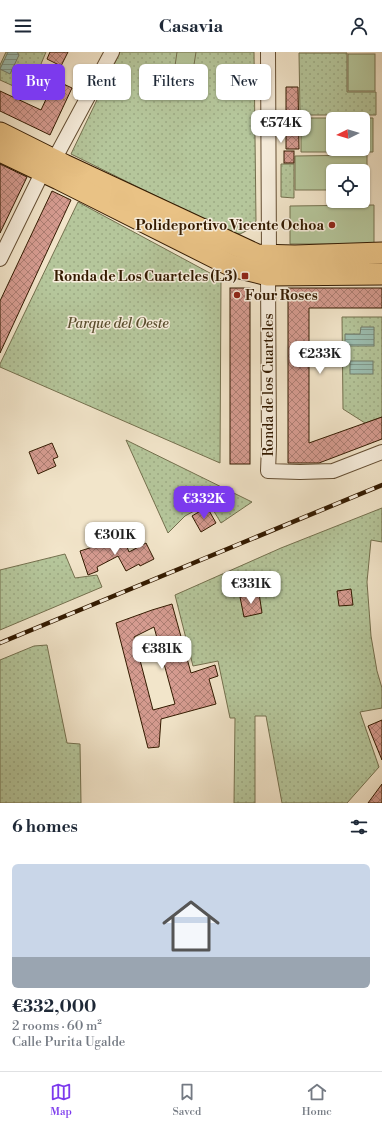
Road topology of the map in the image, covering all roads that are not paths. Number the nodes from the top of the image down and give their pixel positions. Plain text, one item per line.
1 (112, 52) edge
2 (268, 52) edge
3 (0, 133) edge
4 (0, 152) edge
5 (49, 166) junction
6 (382, 253) edge
7 (0, 259) edge
8 (268, 265) junction
9 (382, 274) edge
10 (382, 452) edge

1 - 5 street
2 - 8 street, Ronda de los Cuarteles
3 - 5 main road
4 - 5 main road
5 - 7 street
5 - 8 main road
6 - 8 main road
8 - 9 main road
8 - 10 street, Ronda de los Cuarteles

